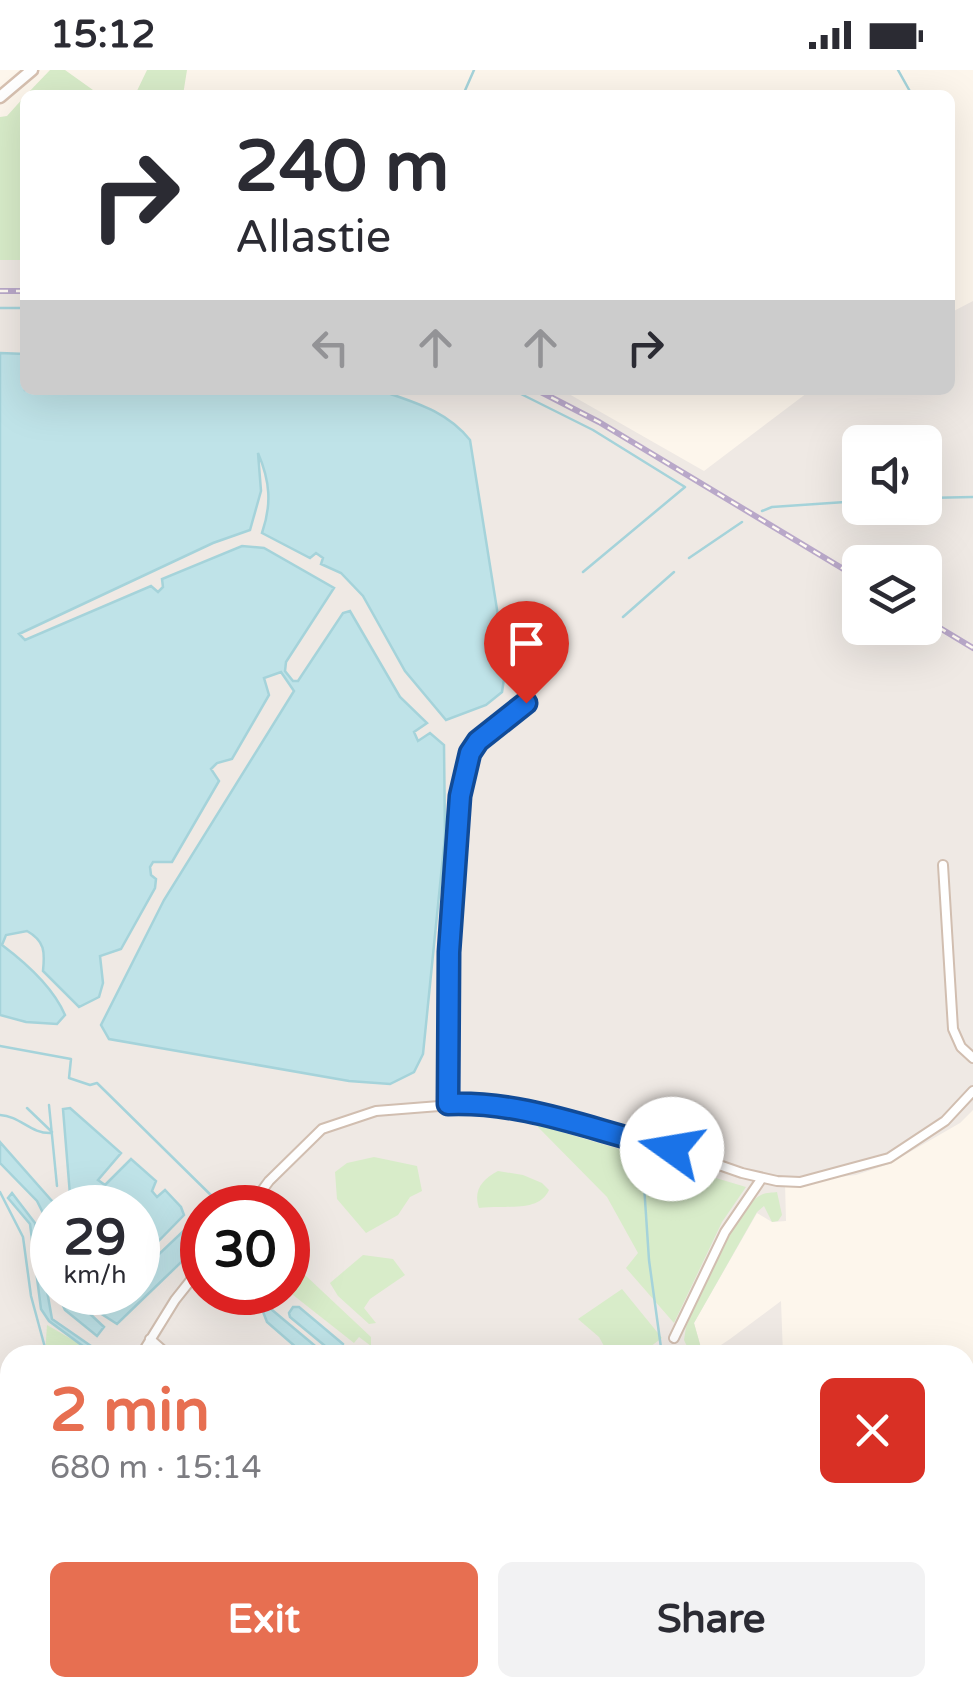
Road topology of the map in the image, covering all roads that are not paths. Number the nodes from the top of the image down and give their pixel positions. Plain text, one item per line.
1 (32, 70) edge
2 (0, 97) edge
3 (526, 703) dead end
4 (942, 865) dead end
5 (973, 1058) edge
6 (973, 1091) edge
7 (448, 1104) junction
8 (762, 1178) junction
9 (268, 1185) edge
10 (180, 1293) edge
11 (674, 1338) dead end
12 (150, 1339) junction
13 (147, 1345) edge
14 (157, 1345) edge

1 - 2 street
3 - 7 street
4 - 5 street
6 - 8 street
7 - 8 street
7 - 9 street
8 - 11 street
10 - 12 street
12 - 13 street
12 - 14 street

